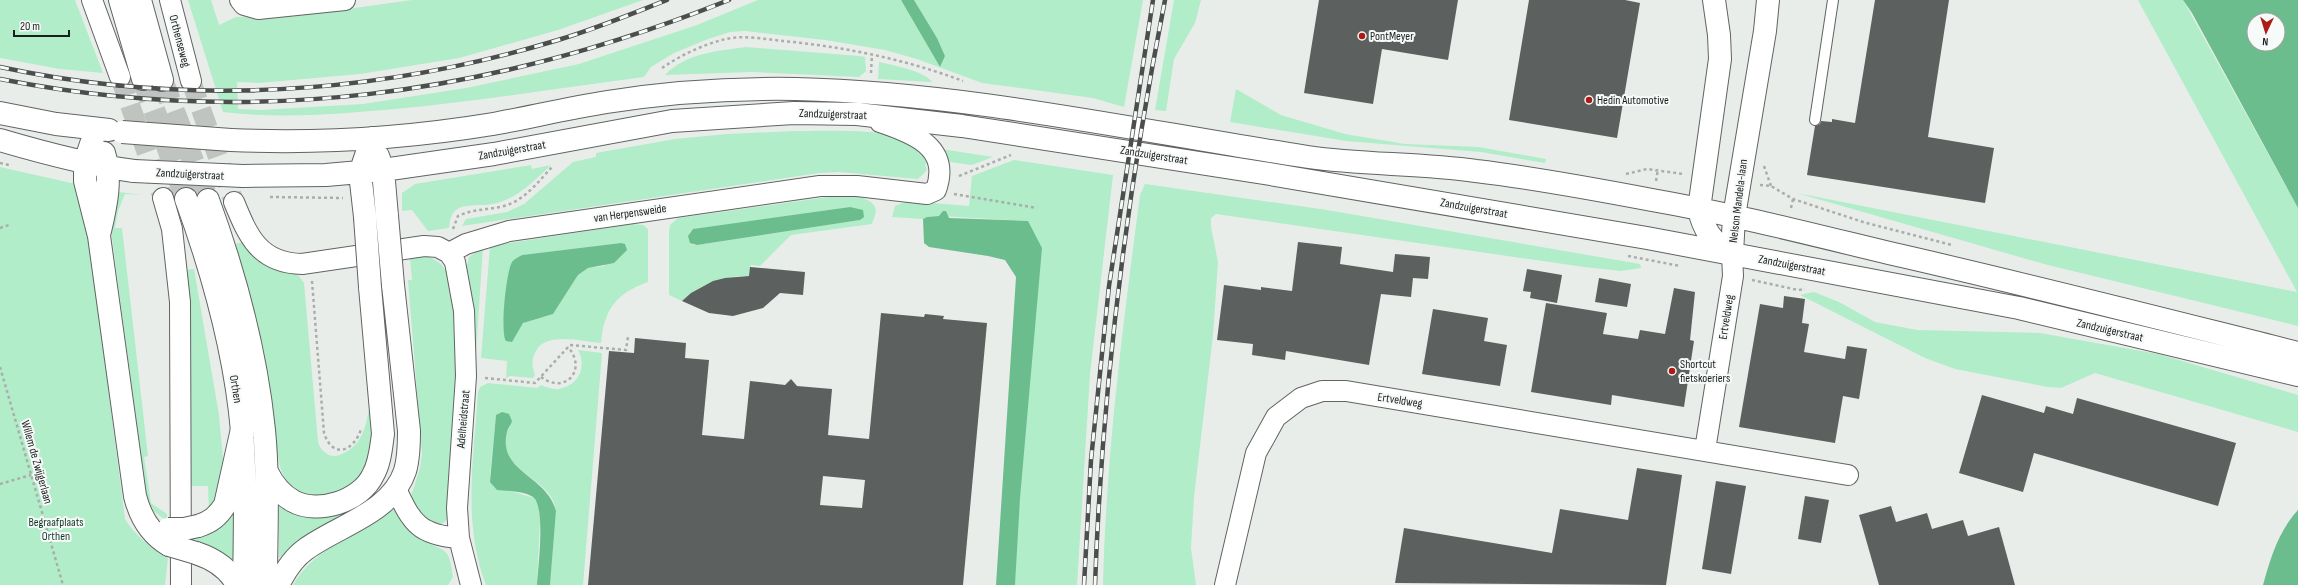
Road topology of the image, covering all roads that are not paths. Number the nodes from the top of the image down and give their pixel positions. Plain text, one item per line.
1 (92, 0) edge
2 (120, 0) edge
3 (140, 0) edge
4 (170, 0) edge
5 (240, 0) edge
6 (345, 0) edge
7 (1714, 0) edge
8 (1768, 0) edge
9 (1833, 0) edge
10 (120, 77) tunnel mouth
11 (191, 81) tunnel mouth
12 (0, 113) edge
13 (857, 114) junction
14 (1815, 120) dead end
15 (96, 129) junction
16 (372, 138) junction
17 (0, 140) edge
18 (85, 162) junction
19 (108, 167) junction
20 (383, 170) junction
21 (361, 183) junction
22 (163, 198) tunnel mouth
23 (186, 199) tunnel mouth
24 (208, 200) tunnel mouth
25 (234, 202) tunnel mouth
26 (1699, 209) junction
27 (1734, 216) junction
28 (99, 236) junction
29 (449, 253) junction
30 (1732, 254) junction
31 (2298, 353) edge
32 (2298, 375) edge
33 (242, 429) junction
34 (1705, 450) junction
35 (267, 472) junction
36 (1848, 475) dead end
37 (396, 489) junction
38 (168, 537) junction
39 (459, 538) junction
40 (181, 585) edge
41 (237, 585) edge
42 (244, 585) edge
43 (266, 585) edge
44 (278, 585) edge
45 (471, 585) edge
46 (1225, 585) edge

1 - 10 street
2 - 3 main road
4 - 11 street, Orthenseweg
5 - 6 street
7 - 26 main road, Nelson Mandela-laan
8 - 27 main road, Nelson Mandela-laan
9 - 14 lane
12 - 15 main road, Zandzuigerstraat
13 - 20 main road, Zandzuigerstraat
13 - 29 street, van Herpensweide
13 - 30 main road, Zandzuigerstraat
15 - 16 main road, Zandzuigerstraat, bridge
15 - 18 main road
15 - 19 main road
16 - 20 main road
16 - 21 main road
16 - 26 main road, Zandzuigerstraat
17 - 18 main road, Zandzuigerstraat
18 - 19 main road, Zandzuigerstraat
18 - 28 main road
19 - 21 main road, Zandzuigerstraat, bridge
19 - 28 main road
20 - 21 main road, Zandzuigerstraat
20 - 37 main road, bridge
21 - 35 main road, bridge
22 - 40 street
23 - 33 main road, Orthen
24 - 35 main road, Orthen
25 - 29 street
26 - 27 main road, Zandzuigerstraat
26 - 30 main road, Nelson Mandela-laan
27 - 30 main road, Nelson Mandela-laan
27 - 31 main road, Zandzuigerstraat
28 - 38 main road
29 - 39 street, Adelheidstraat
30 - 32 main road, Zandzuigerstraat
30 - 34 street, Ertveldweg
33 - 38 main road, bridge
33 - 42 main road, Orthen
34 - 36 street, Ertveldweg
34 - 46 street, Ertveldweg
35 - 43 main road, Orthen
37 - 39 street
37 - 44 main road
38 - 41 main road, bridge
39 - 45 street, Adelheidstraat

